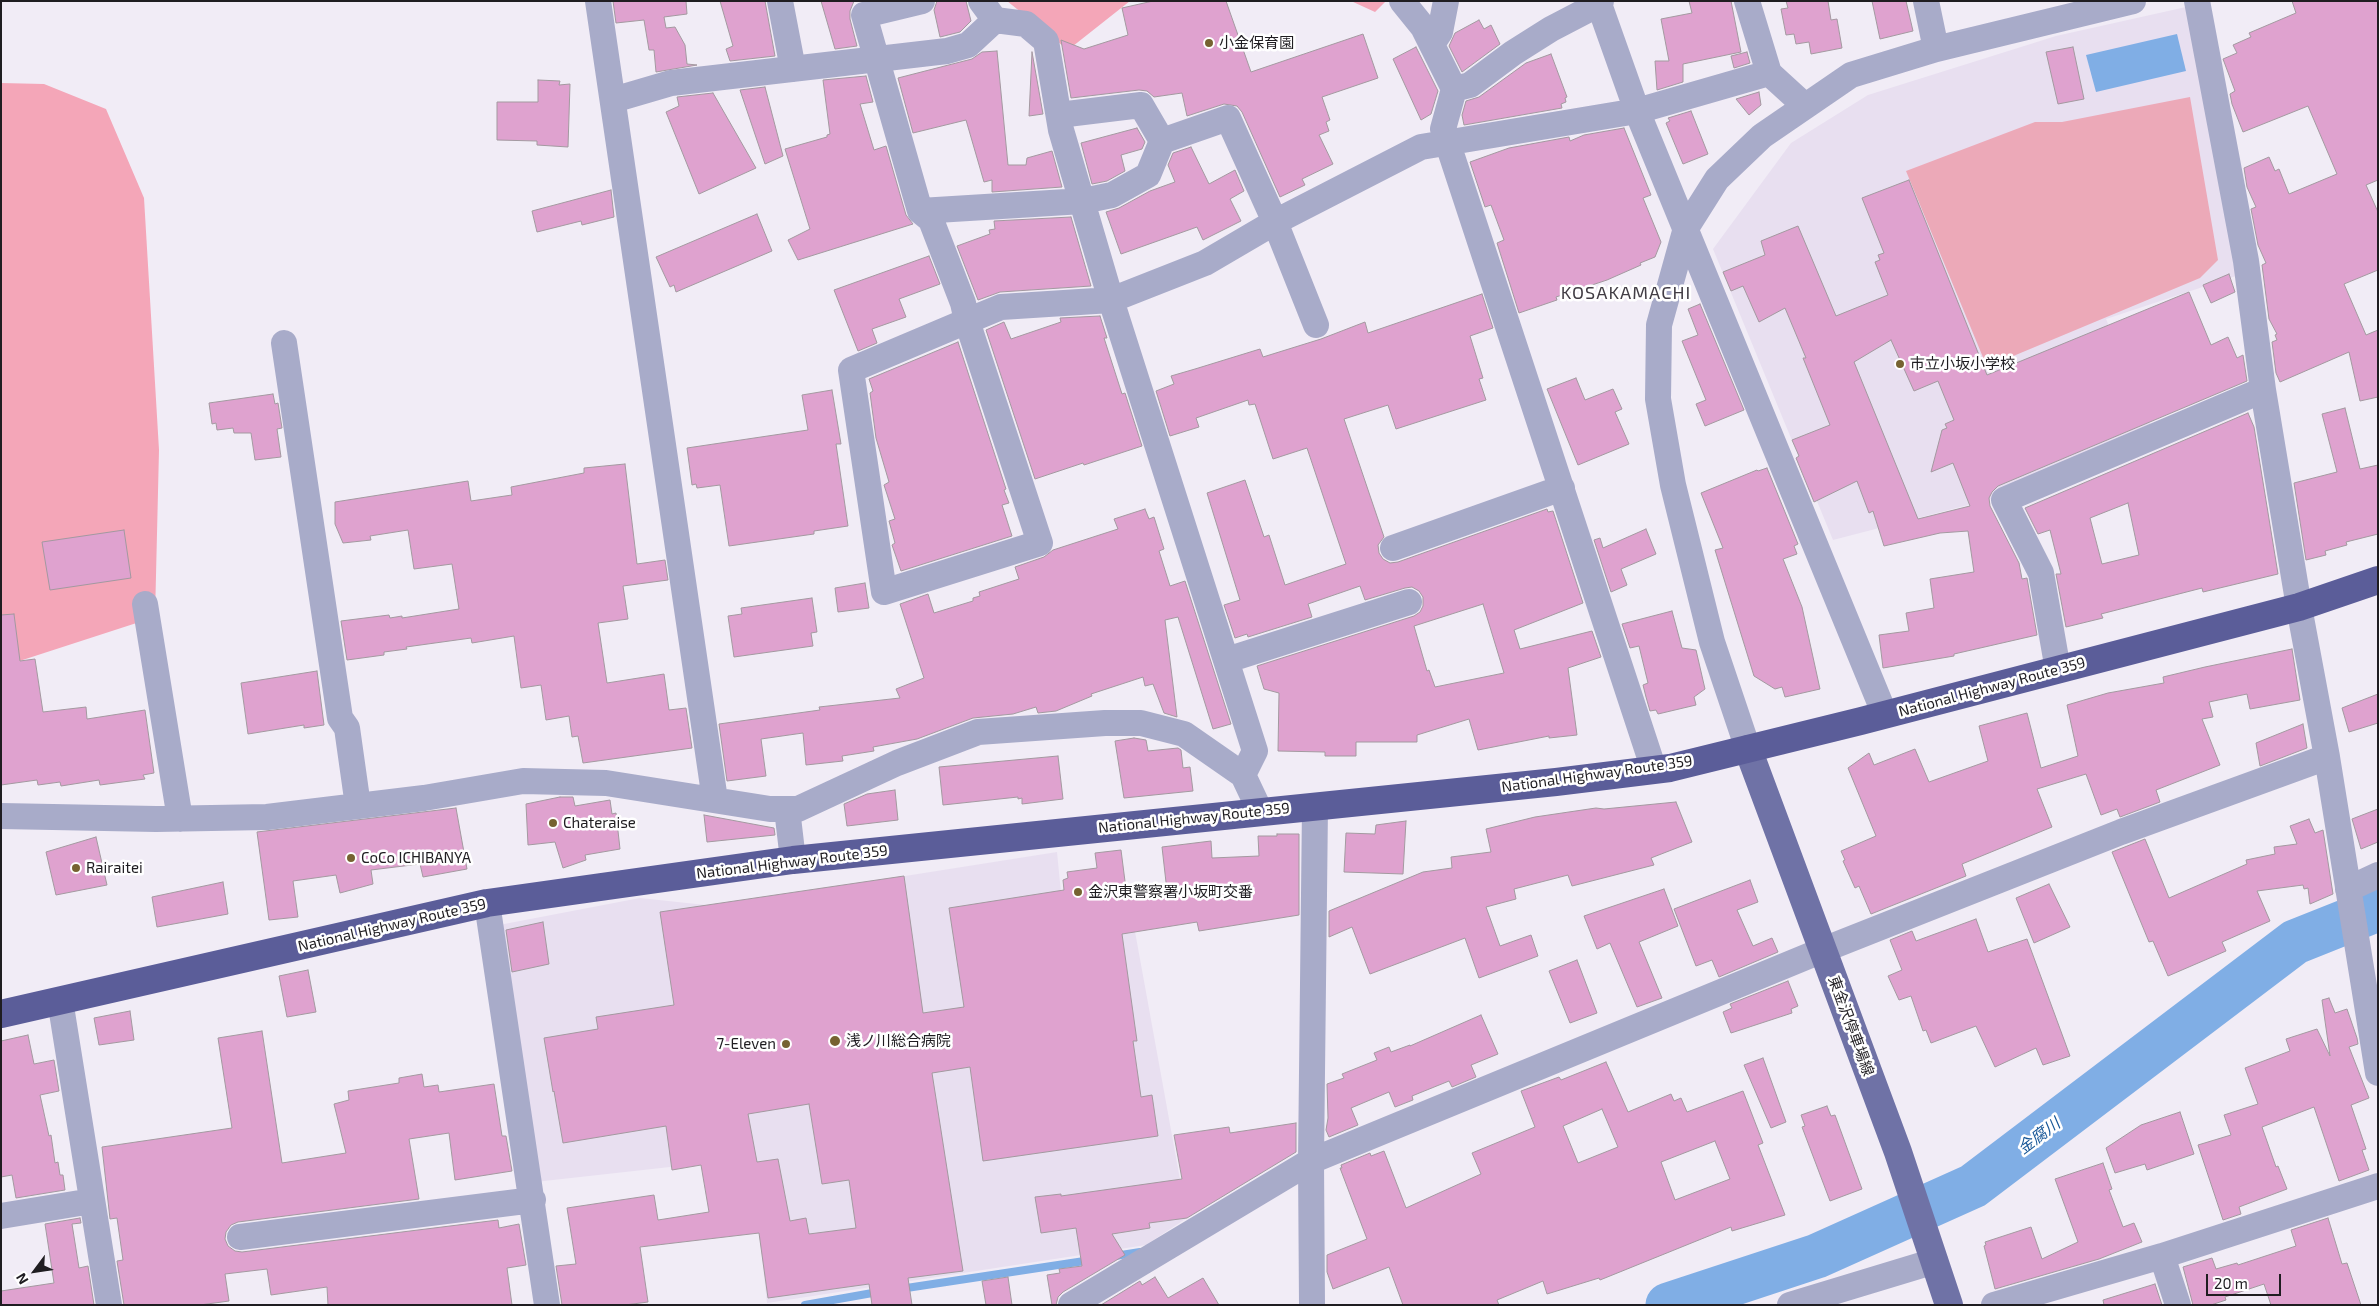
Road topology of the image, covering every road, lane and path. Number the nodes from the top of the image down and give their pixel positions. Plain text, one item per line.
1 (598, 1) edge
2 (780, 1) edge
3 (922, 1) edge
4 (1402, 1) edge
5 (1446, 1) edge
6 (1747, 1) edge
7 (1926, 1) edge
8 (2133, 1) edge
9 (2197, 1) edge
10 (1599, 2) edge
11 (988, 10) edge
12 (1432, 44) junction
13 (1936, 49) junction
14 (877, 59) junction
15 (793, 69) junction
16 (1769, 73) junction
17 (1454, 89) junction
18 (613, 100) junction
19 (1804, 105) junction
20 (1637, 111) junction
21 (1059, 115) junction
22 (1162, 142) junction
23 (1447, 142) junction
24 (1083, 201) junction
25 (920, 211) junction
26 (1275, 222) junction
27 (1686, 228) junction
28 (1111, 300) junction
29 (967, 322) junction
30 (1316, 325) dead end
31 (284, 344) dead end
32 (2263, 390) junction
33 (1562, 488) junction
34 (1393, 548) dead end
35 (2378, 580) edge
36 (1409, 602) dead end
37 (145, 604) dead end
38 (2299, 607) junction
39 (1226, 660) junction
40 (2058, 670) junction
41 (1885, 715) junction
42 (1748, 749) junction
43 (2327, 757) junction
44 (1654, 770) junction
45 (1242, 775) junction
46 (716, 800) junction
47 (358, 806) junction
48 (1315, 806) junction
49 (787, 809) junction
50 (1260, 811) junction
51 (1, 816) edge
52 (180, 818) junction
53 (793, 860) junction
54 (2378, 875) edge
55 (2349, 892) junction
56 (487, 903) junction
57 (1824, 950) junction
58 (60, 1000) junction
59 (1, 1014) edge
60 (2378, 1073) edge
61 (1311, 1161) junction
62 (2378, 1186) edge
63 (532, 1200) junction
64 (92, 1201) junction
65 (1, 1216) edge
66 (240, 1237) dead end
67 (1932, 1254) junction
68 (2162, 1256) junction
69 (110, 1305) edge
70 (547, 1305) edge
71 (1071, 1305) edge
72 (1312, 1305) edge
73 (1790, 1305) edge
74 (1949, 1305) edge
75 (1994, 1305) edge
76 (2178, 1305) edge

1 - 18 street
2 - 15 street
3 - 14 street
4 - 12 street
5 - 12 street
6 - 16 street
7 - 13 street
8 - 13 street
9 - 32 street
10 - 17 street
10 - 20 street
11 - 14 street
11 - 21 street
12 - 17 street
13 - 19 street
14 - 15 street
14 - 25 street
15 - 18 street
16 - 19 street
16 - 20 street
17 - 23 street
18 - 46 street
19 - 27 street
20 - 23 street
20 - 27 street
21 - 22 street
21 - 24 street
22 - 24 street
22 - 26 street
23 - 26 street
23 - 33 street
24 - 25 street
24 - 28 street
25 - 29 street
26 - 28 street
26 - 30 street
27 - 41 street
27 - 42 street
28 - 29 street
28 - 39 street
29 - 29 street
31 - 47 street
32 - 38 street
32 - 40 street
33 - 34 street
33 - 44 street
35 - 38 highway, National Highway Route 359
36 - 39 street
37 - 52 street
38 - 40 highway, National Highway Route 359
38 - 43 street
39 - 45 street
40 - 41 highway, National Highway Route 359
41 - 42 highway, National Highway Route 359
42 - 44 highway, National Highway Route 359
42 - 57 main road, 東金沢停車場線
43 - 55 street
43 - 57 street
44 - 48 highway, National Highway Route 359
45 - 49 street
45 - 50 street
46 - 47 street
46 - 49 street
47 - 52 street
48 - 50 highway, National Highway Route 359
48 - 61 street
49 - 53 street
50 - 53 highway, National Highway Route 359
51 - 52 street
53 - 56 highway, National Highway Route 359
54 - 55 street
55 - 60 street
56 - 58 highway, National Highway Route 359
56 - 63 street
57 - 61 street
57 - 67 main road, 東金沢停車場線
58 - 59 highway, National Highway Route 359
58 - 64 street
61 - 71 street
61 - 72 street
62 - 68 street
63 - 66 street
63 - 70 street
64 - 65 street
64 - 69 street
67 - 73 street
67 - 74 main road, 東金沢停車場線
68 - 75 street
68 - 76 street

